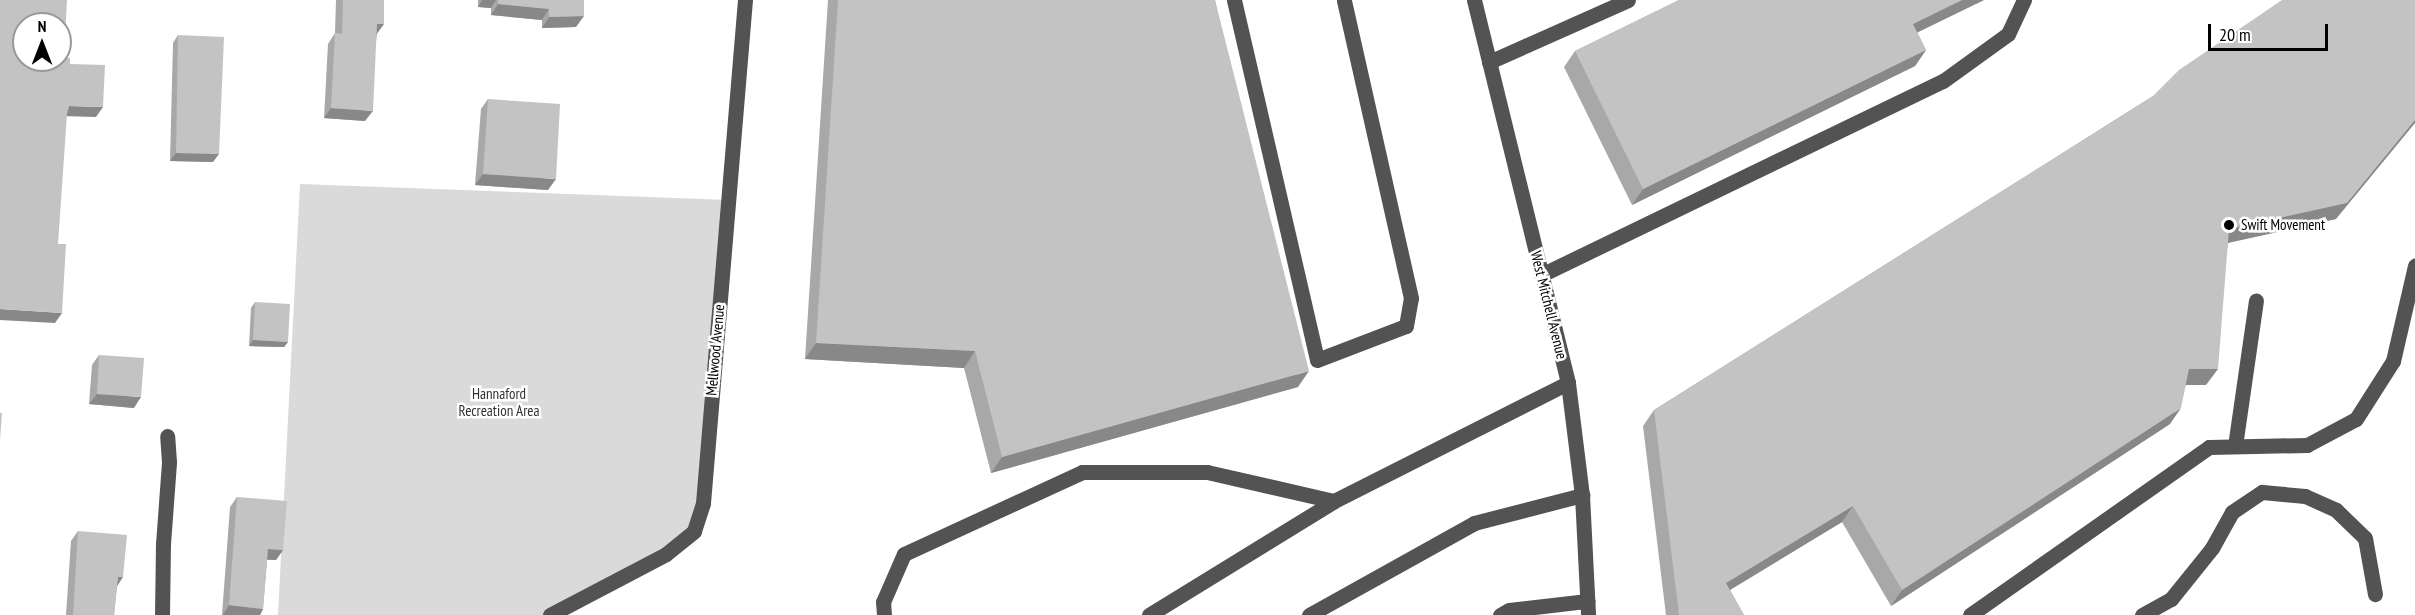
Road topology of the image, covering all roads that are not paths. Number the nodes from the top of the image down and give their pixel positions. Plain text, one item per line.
1 (745, 0) edge
2 (1234, 0) edge
3 (1344, 0) edge
4 (1474, 0) edge
5 (1628, 0) edge
6 (2024, 0) edge
7 (1489, 62) junction
8 (2415, 266) edge
9 (1541, 275) junction
10 (2256, 301) dead end
11 (1568, 383) junction
12 (167, 436) dead end
13 (2235, 446) junction
14 (1582, 495) junction
15 (1334, 501) junction
16 (2375, 594) dead end
17 (1587, 608) edge
18 (162, 615) edge
19 (550, 615) edge
20 (884, 615) edge
21 (1149, 615) edge
22 (1309, 615) edge
23 (1500, 615) edge
24 (1970, 615) edge
25 (2142, 615) edge

1 - 19 street, Mellwood Avenue
2 - 3 street
4 - 7 street, West Mitchell Avenue
5 - 7 street
6 - 9 street
7 - 9 street, West Mitchell Avenue
8 - 13 street
9 - 11 street, West Mitchell Avenue
10 - 13 street
11 - 14 street, West Mitchell Avenue
11 - 15 street
12 - 18 street
13 - 24 street
14 - 17 street, West Mitchell Avenue
14 - 22 street
15 - 20 street
15 - 21 street
16 - 25 street
17 - 23 street

